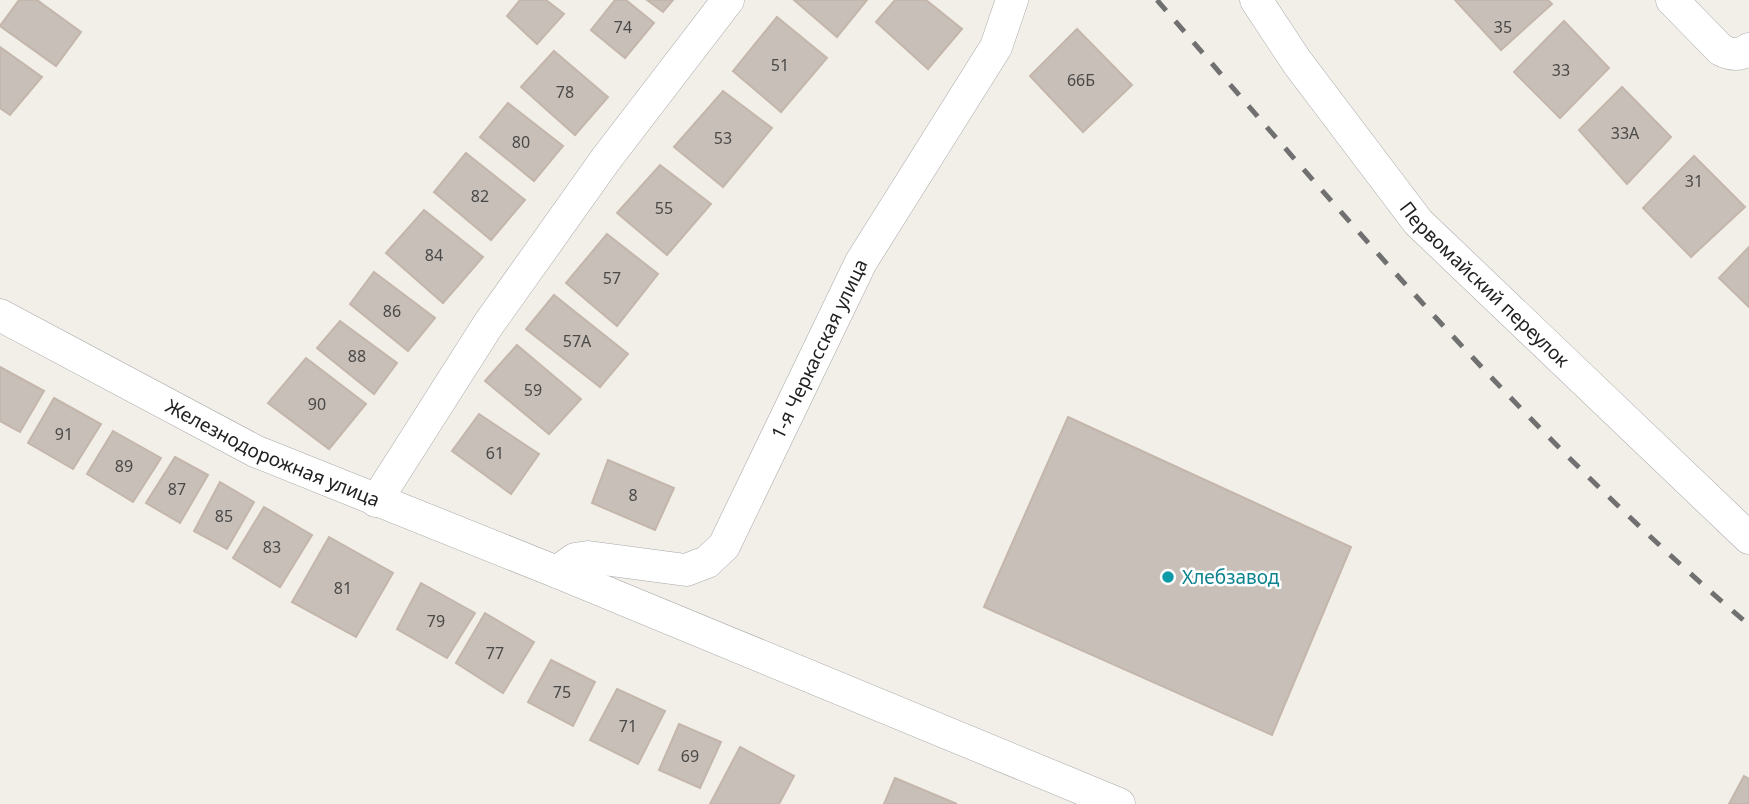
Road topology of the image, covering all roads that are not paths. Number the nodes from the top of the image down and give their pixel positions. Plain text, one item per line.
1 (728, 0) edge
2 (1012, 0) edge
3 (1256, 0) edge
4 (1672, 0) edge
5 (1749, 49) edge
6 (0, 315) edge
7 (376, 501) junction
8 (1749, 538) edge
9 (557, 572) junction
10 (1119, 804) edge

1 - 7 street
2 - 9 street, 1-я Черкасская улица
3 - 8 street, Первомайский переулок
4 - 5 street
6 - 7 street, Железнодорожная улица
7 - 9 street, Железнодорожная улица
9 - 10 street, Железнодорожная улица

